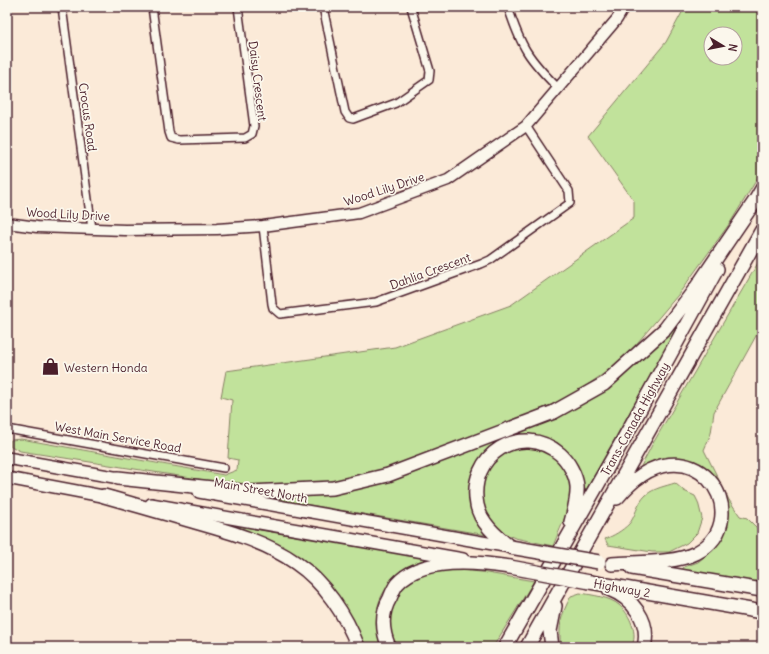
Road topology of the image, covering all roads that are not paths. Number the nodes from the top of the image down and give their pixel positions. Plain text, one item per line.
1 (62, 7) edge
2 (152, 7) edge
3 (238, 7) edge
4 (323, 7) edge
5 (411, 7) edge
6 (508, 7) edge
7 (624, 7) edge
8 (558, 88) junction
9 (526, 126) junction
10 (762, 189) edge
11 (755, 201) junction
12 (7, 223) edge
13 (263, 226) junction
14 (92, 229) junction
15 (762, 230) edge
16 (762, 244) edge
17 (721, 302) junction
18 (7, 429) edge
19 (7, 458) edge
20 (224, 468) dead end
21 (7, 478) edge
22 (118, 478) junction
23 (104, 496) junction
24 (598, 521) junction
25 (568, 537) junction
26 (510, 547) junction
27 (482, 562) junction
28 (605, 563) junction
29 (594, 582) junction
30 (562, 584) junction
31 (762, 590) edge
32 (762, 612) edge
33 (518, 624) junction
34 (358, 647) edge
35 (389, 647) edge
36 (498, 647) edge
37 (505, 647) edge
38 (527, 647) edge
39 (552, 647) edge
40 (644, 647) edge

1 - 14 street, Crocus Road
2 - 3 street, Daisy Crescent
4 - 5 street
6 - 8 street
7 - 8 street, Wood Lily Drive
8 - 9 street, Wood Lily Drive
9 - 13 street, Wood Lily Drive
9 - 13 street, Dahlia Crescent
10 - 11 highway, Trans-Canada Highway
11 - 22 highway
11 - 25 highway, Trans-Canada Highway
12 - 14 street, Wood Lily Drive
13 - 14 street, Wood Lily Drive
15 - 17 highway, Trans-Canada Highway
16 - 17 highway
17 - 24 highway, Trans-Canada Highway
18 - 20 street, West Main Service Road
19 - 22 main road, Main Street North
21 - 23 main road
22 - 26 main road, Main Street North
23 - 27 main road
23 - 34 highway
24 - 28 highway
24 - 30 highway, Trans-Canada Highway
25 - 26 highway
25 - 33 highway, Trans-Canada Highway
26 - 28 highway, Highway 2, bridge
27 - 29 highway, Highway 2, bridge
27 - 35 highway, Highway 2
28 - 31 highway, Highway 2
29 - 32 highway, Highway 2
29 - 40 highway
30 - 38 highway, Trans-Canada Highway
30 - 39 highway
33 - 36 highway
33 - 37 highway, Trans-Canada Highway

